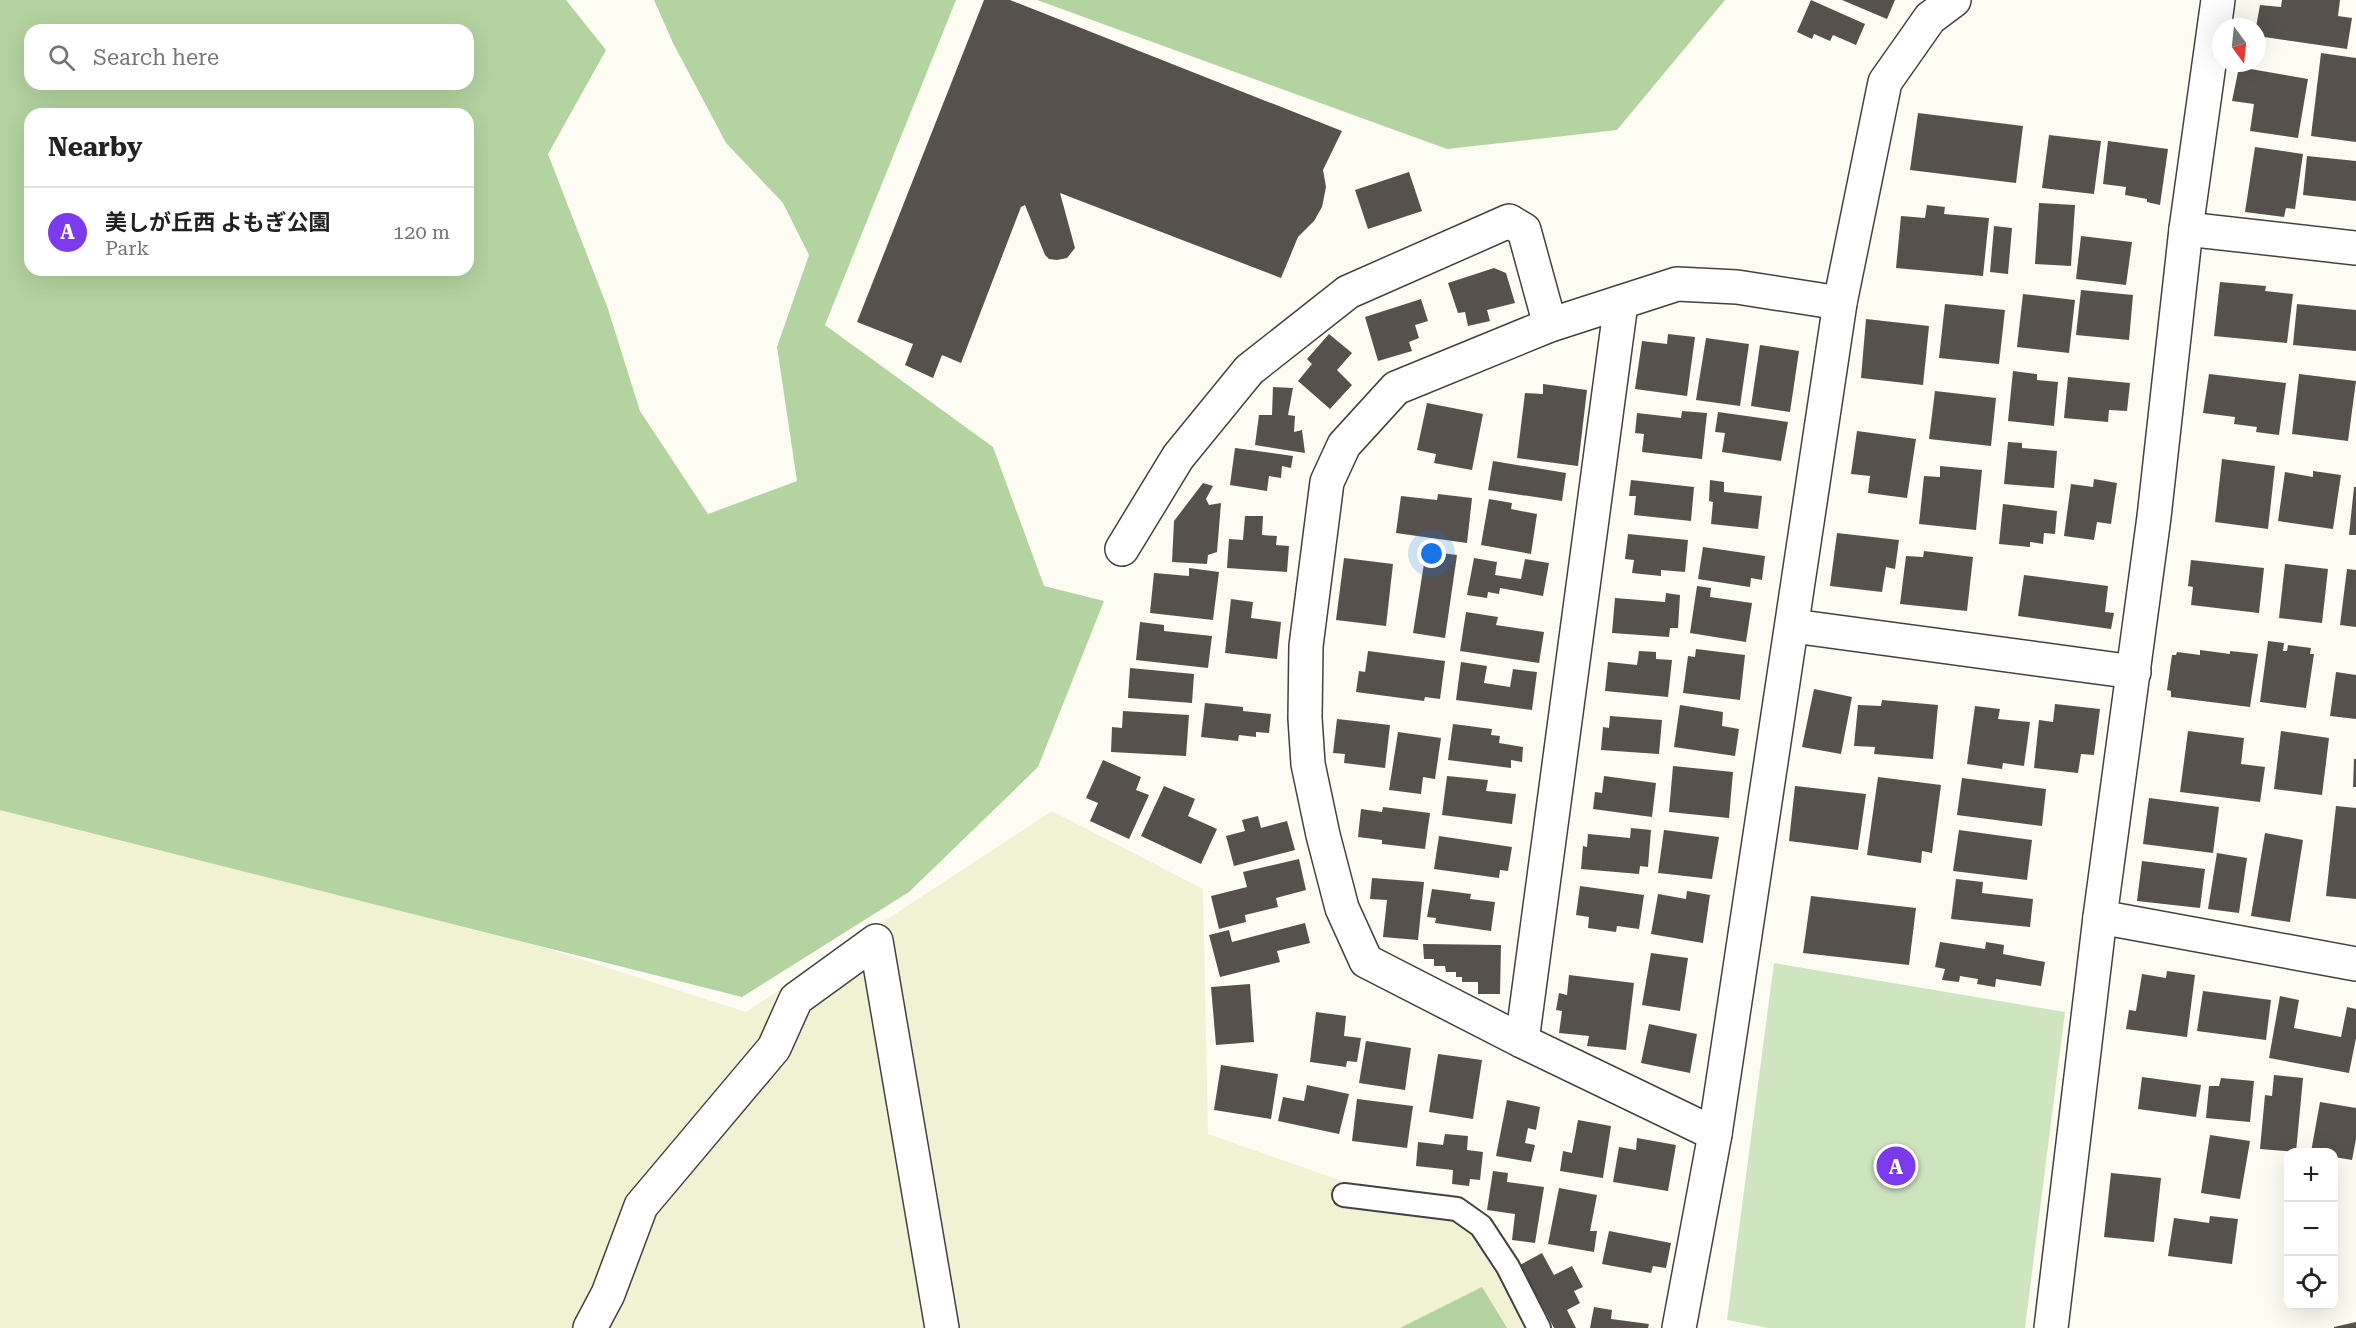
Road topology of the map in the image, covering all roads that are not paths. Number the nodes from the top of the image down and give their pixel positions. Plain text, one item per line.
1 (1954, 0) edge
2 (2218, 0) edge
3 (2186, 229) junction
4 (2356, 248) edge
5 (1621, 303) junction
6 (1840, 303) junction
7 (1550, 325) junction
8 (1122, 549) dead end
9 (1793, 626) junction
10 (2134, 672) junction
11 (2100, 917) junction
12 (2356, 963) edge
13 (1522, 1041) junction
14 (1715, 1134) junction
15 (1344, 1195) dead end
16 (590, 1328) edge
17 (942, 1328) edge
18 (1539, 1328) edge
19 (1679, 1328) edge
20 (2051, 1328) edge

1 - 6 street
2 - 3 street
3 - 4 street
3 - 10 street
5 - 6 street
5 - 7 street
5 - 13 street
6 - 9 street
7 - 8 street
7 - 13 street
9 - 10 street
9 - 14 street
10 - 11 street
11 - 12 street
11 - 20 street
13 - 14 street
14 - 19 street
15 - 18 lane
16 - 17 street

